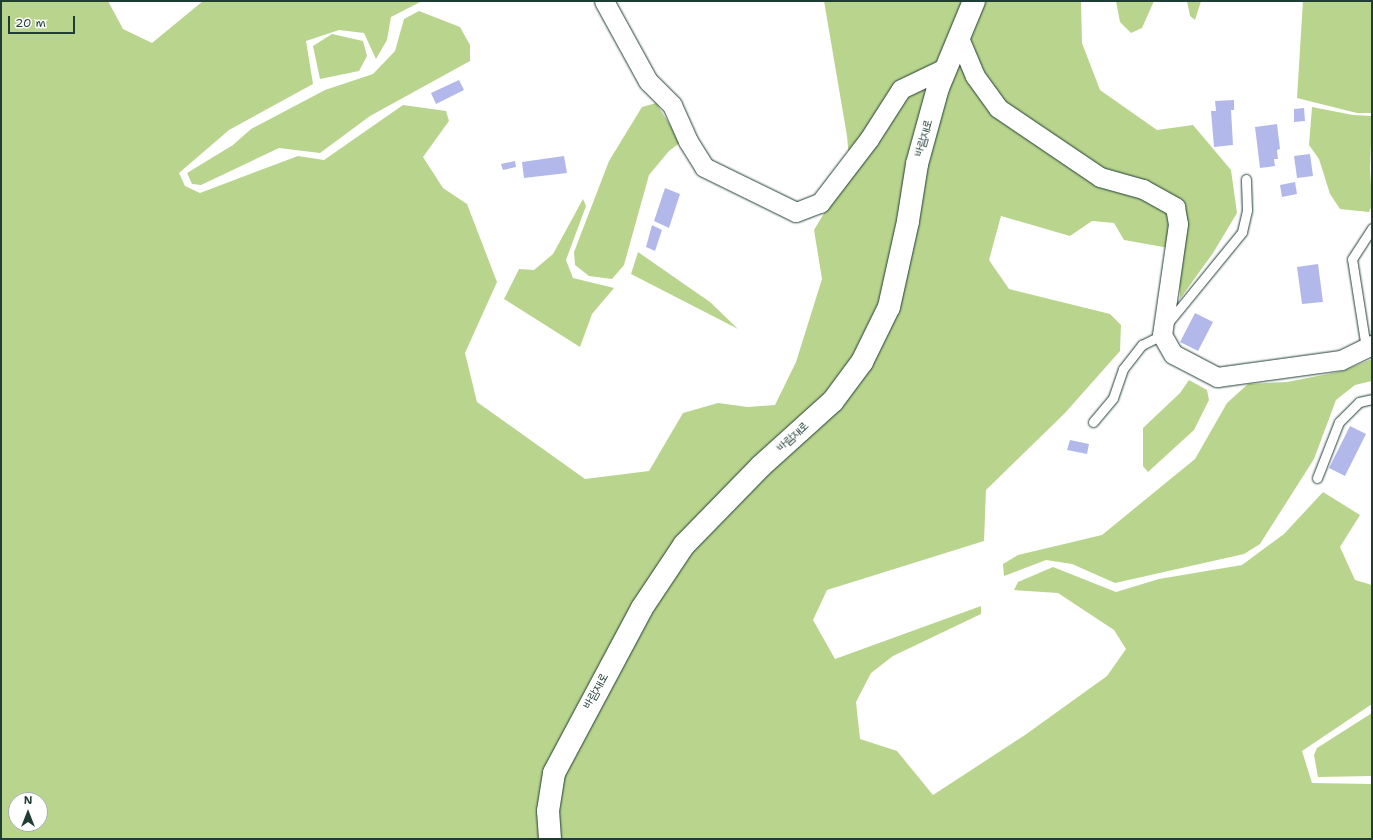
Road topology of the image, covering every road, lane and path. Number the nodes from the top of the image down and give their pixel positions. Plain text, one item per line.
1 (604, 1) edge
2 (974, 1) edge
3 (959, 38) junction
4 (947, 67) junction
5 (1246, 179) dead end
6 (1372, 228) edge
7 (1162, 335) junction
8 (1369, 347) edge
9 (1372, 399) edge
10 (1093, 422) dead end
11 (1317, 478) dead end
12 (550, 839) edge

1 - 4 street
2 - 3 street, 바람재로
3 - 4 street, 바람재로
3 - 7 street
4 - 12 street, 바람재로
5 - 7 lane
6 - 8 lane
7 - 8 street
7 - 10 lane
9 - 11 lane

